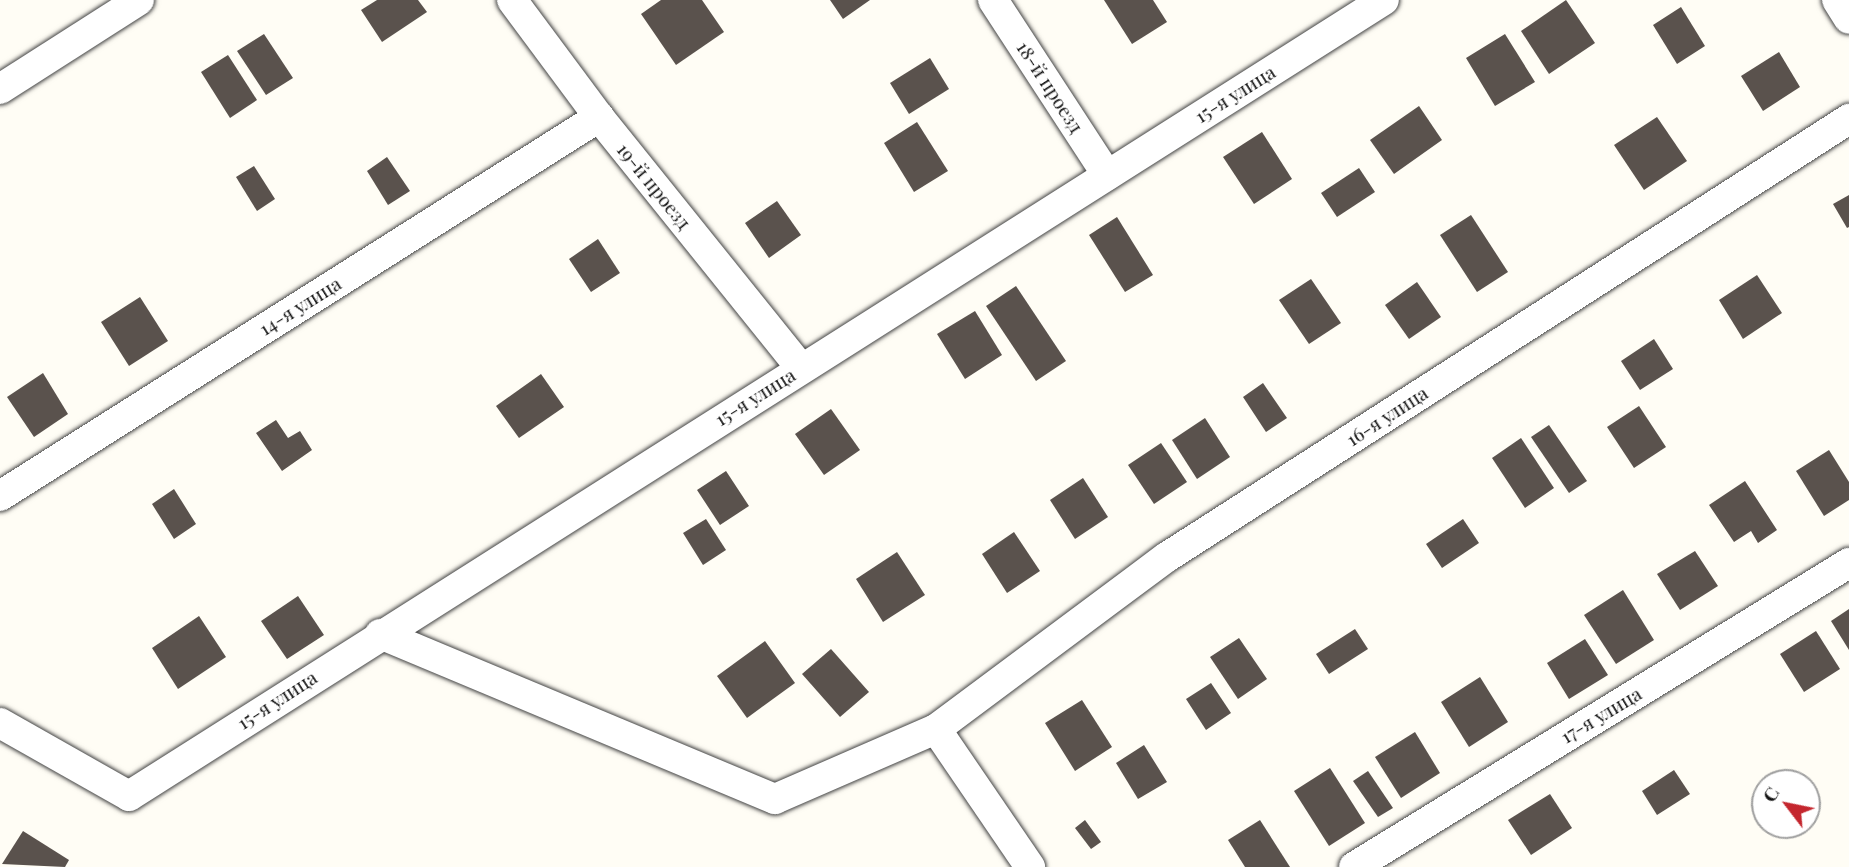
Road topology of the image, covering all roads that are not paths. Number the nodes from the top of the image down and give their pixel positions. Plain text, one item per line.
1 (139, 0) edge
2 (512, 0) edge
3 (993, 0) edge
4 (1384, 0) edge
5 (1837, 0) edge
6 (1849, 19) edge
7 (0, 89) edge
8 (600, 117) junction
9 (1849, 118) edge
10 (1107, 175) junction
11 (801, 368) junction
12 (0, 496) edge
13 (1849, 564) edge
14 (380, 634) junction
15 (0, 723) edge
16 (936, 729) junction
17 (1030, 867) edge
18 (1354, 867) edge

1 - 7 street
2 - 8 street, 19-й проезд
3 - 10 street, 18-й проезд
4 - 10 street, 15-я улица
5 - 6 street
8 - 11 street, 19-й проезд
8 - 12 street, 14-я улица
9 - 16 street, 16-я улица
10 - 11 street, 15-я улица
11 - 14 street, 15-я улица
13 - 18 street, 17-я улица
14 - 15 street, 15-я улица
14 - 16 street, 16-я улица
16 - 17 street

